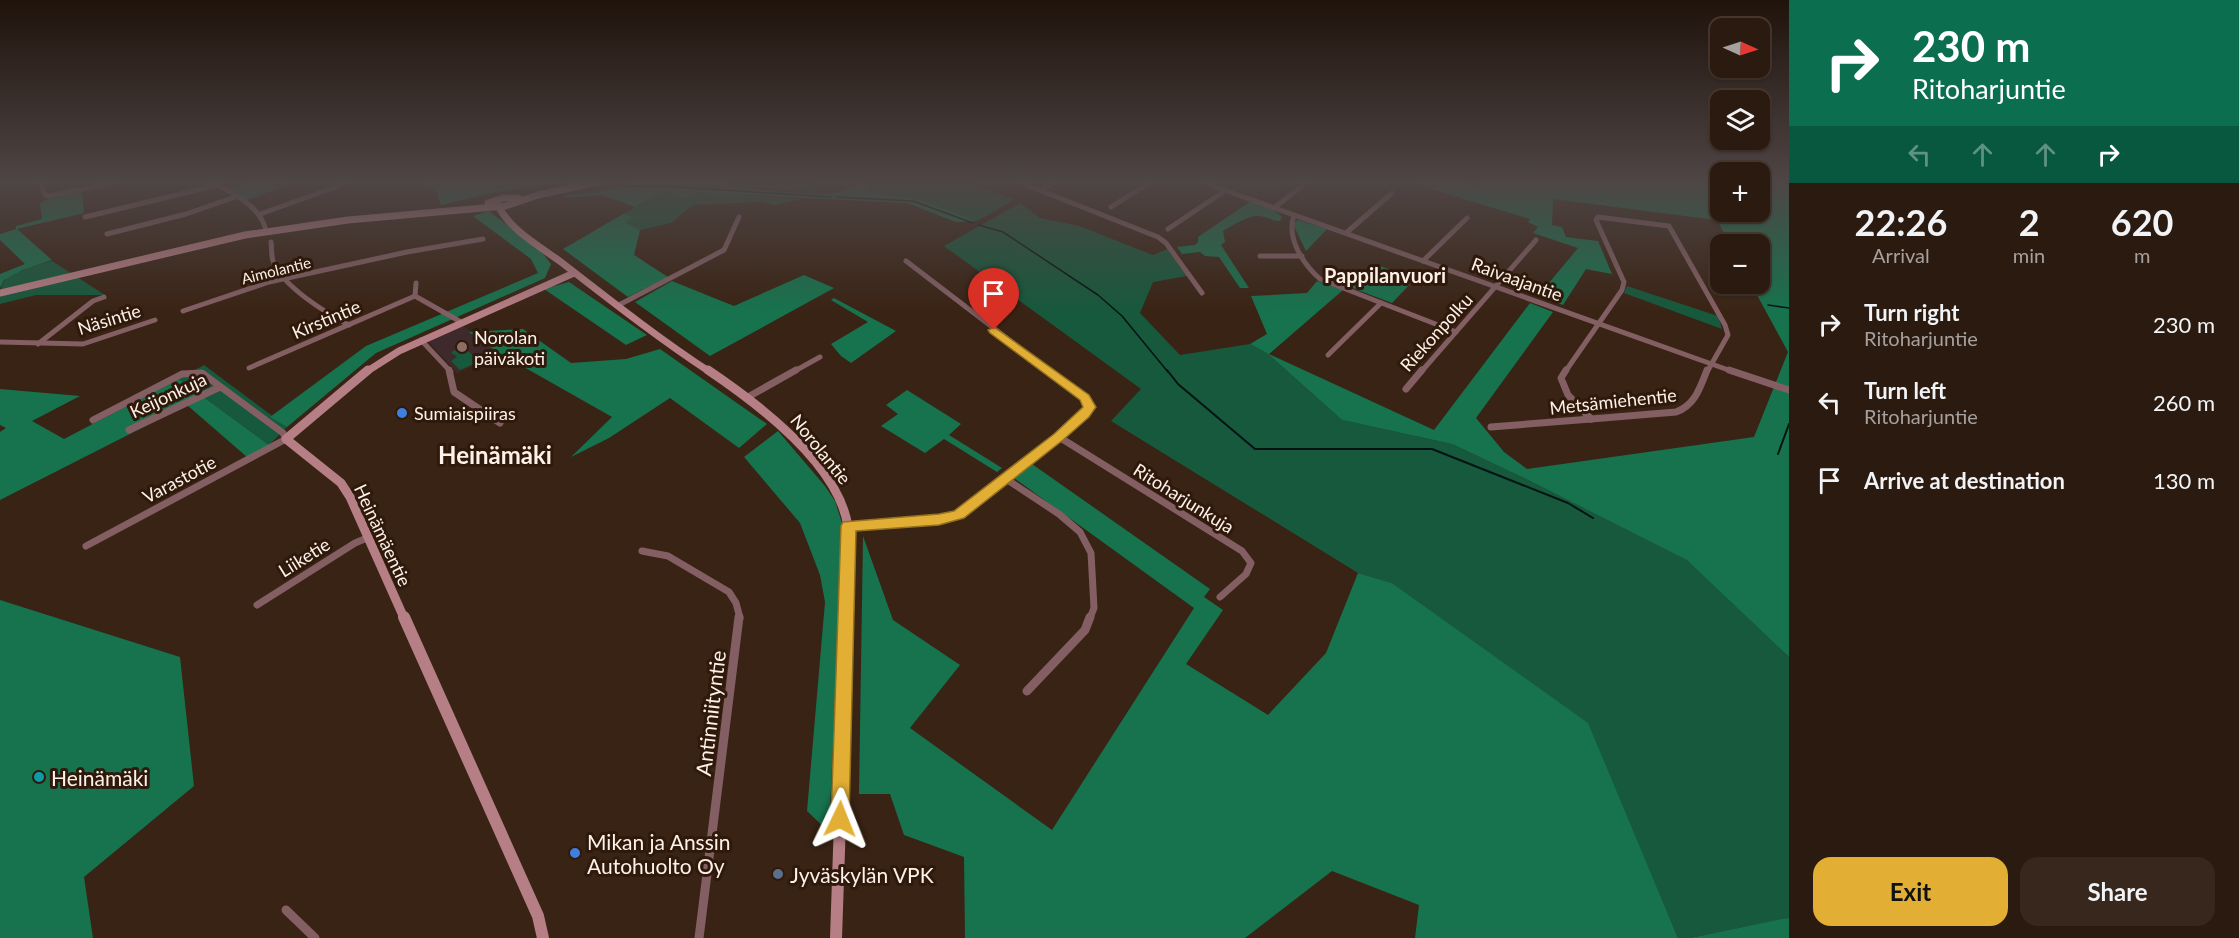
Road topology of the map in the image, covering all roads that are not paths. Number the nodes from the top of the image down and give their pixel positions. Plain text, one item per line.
1 (139, 226) edge
2 (266, 226) edge
3 (306, 226) edge
4 (517, 226) edge
5 (736, 226) edge
6 (1130, 226) edge
7 (1174, 226) edge
8 (1290, 226) edge
9 (1325, 226) edge
10 (1354, 226) edge
11 (1459, 226) edge
12 (1599, 226) edge
13 (1667, 226) edge
14 (1168, 230) dead end
15 (266, 231) junction
16 (1346, 233) junction
17 (106, 234) dead end
18 (483, 239) dead end
19 (1536, 240) dead end
20 (271, 242) dead end
21 (1260, 256) dead end
22 (1302, 256) junction
23 (906, 261) dead end
24 (1423, 261) junction
25 (574, 273) junction
26 (286, 278) junction
27 (416, 283) dead end
28 (1497, 287) junction
29 (0, 293) edge
30 (1202, 293) dead end
31 (415, 296) junction
32 (104, 297) dead end
33 (1381, 303) junction
34 (617, 306) junction
35 (183, 311) dead end
36 (155, 320) dead end
37 (461, 322) junction
38 (1598, 324) junction
39 (349, 325) junction
40 (1456, 332) junction
41 (421, 340) junction
42 (0, 342) edge
43 (38, 344) junction
44 (1328, 355) dead end
45 (820, 357) dead end
46 (1710, 364) junction
47 (249, 368) dead end
48 (220, 387) junction
49 (1406, 389) dead end
50 (1789, 390) edge
51 (748, 397) junction
52 (1591, 419) junction
53 (93, 420) dead end
54 (500, 423) dead end
55 (1491, 428) dead end
56 (129, 430) dead end
57 (1059, 437) junction
58 (286, 439) junction
59 (1006, 478) junction
60 (848, 526) junction
61 (367, 538) junction
62 (86, 546) dead end
63 (642, 551) dead end
64 (1220, 597) dead end
65 (257, 605) dead end
66 (1027, 691) dead end
67 (286, 910) dead end
68 (315, 938) edge
69 (543, 938) edge
70 (699, 938) edge
71 (836, 938) edge

1 - 17 street
2 - 15 street
3 - 15 street
4 - 25 street, Norolantie
5 - 34 street
6 - 30 street
7 - 14 street
8 - 22 street
9 - 16 street, Raivaajantie
10 - 16 street
11 - 24 street
12 - 38 street
13 - 46 street
15 - 29 street
16 - 24 street, Raivaajantie
18 - 26 street, Aimolantie
19 - 28 street, Riekonpolku
20 - 26 street
21 - 22 street
22 - 33 street
23 - 57 street
24 - 28 street, Raivaajantie
25 - 34 street, Norolantie
25 - 37 street
26 - 35 street, Aimolantie
26 - 39 street
27 - 31 street
28 - 38 street, Raivaajantie
28 - 40 street, Riekonpolku
31 - 37 street
31 - 39 street, Kirstintie
32 - 43 street
33 - 40 street
33 - 44 street
34 - 51 street, Norolantie
36 - 43 street, Näsintie
37 - 41 street
38 - 46 street, Raivaajantie
38 - 52 street
39 - 47 street, Kirstintie
40 - 49 street, Riekonpolku
41 - 54 street
41 - 58 street
42 - 43 street, Näsintie
45 - 51 street
46 - 50 street, Raivaajantie
46 - 52 street, Metsämiehentie
48 - 53 street
48 - 56 street, Keijonkuja
48 - 58 street
51 - 60 street, Norolantie
52 - 55 street, Metsämiehentie
57 - 59 street
57 - 64 street, Ritoharjunkuja
58 - 61 street, Heinämäentie
58 - 62 street, Varastotie
59 - 60 street
59 - 66 street
60 - 71 street, Norolantie
61 - 65 street, Liiketie
61 - 69 street, Heinämäentie
63 - 70 street, Antinniityntie
67 - 68 street

